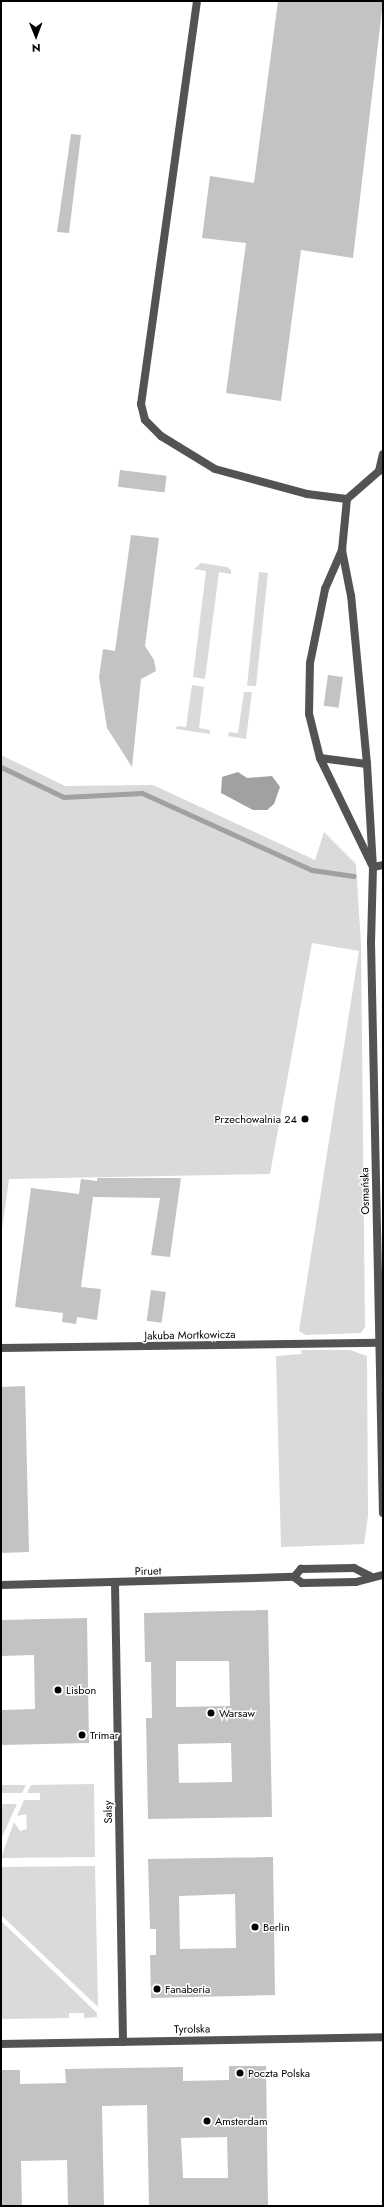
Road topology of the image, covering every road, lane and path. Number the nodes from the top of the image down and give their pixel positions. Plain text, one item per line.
1 (197, 1) edge
2 (383, 454) edge
3 (348, 499) junction
4 (342, 550) junction
5 (320, 758) junction
6 (368, 764) junction
7 (383, 865) edge
8 (373, 867) junction
9 (379, 1343) junction
10 (1, 1348) edge
11 (383, 1513) edge
12 (383, 1575) edge
13 (370, 1576) junction
14 (294, 1577) junction
15 (115, 1582) junction
16 (1, 1585) edge
17 (383, 2037) edge
18 (123, 2042) junction
19 (1, 2044) edge

1 - 3 street
2 - 3 street
3 - 4 street
4 - 5 street
4 - 6 street, Osmańska
5 - 6 street
5 - 8 street
6 - 8 street, Osmańska
7 - 8 street
8 - 9 street, Osmańska
9 - 10 street, Jakuba Mortkowicza
9 - 11 street, Osmańska
12 - 13 street, Piruet
13 - 14 street, Piruet
13 - 14 street, Piruet
14 - 15 street, Piruet
15 - 16 street, Piruet
15 - 18 street, Salsy
17 - 18 street, Tyrolska
18 - 19 street, Tyrolska

